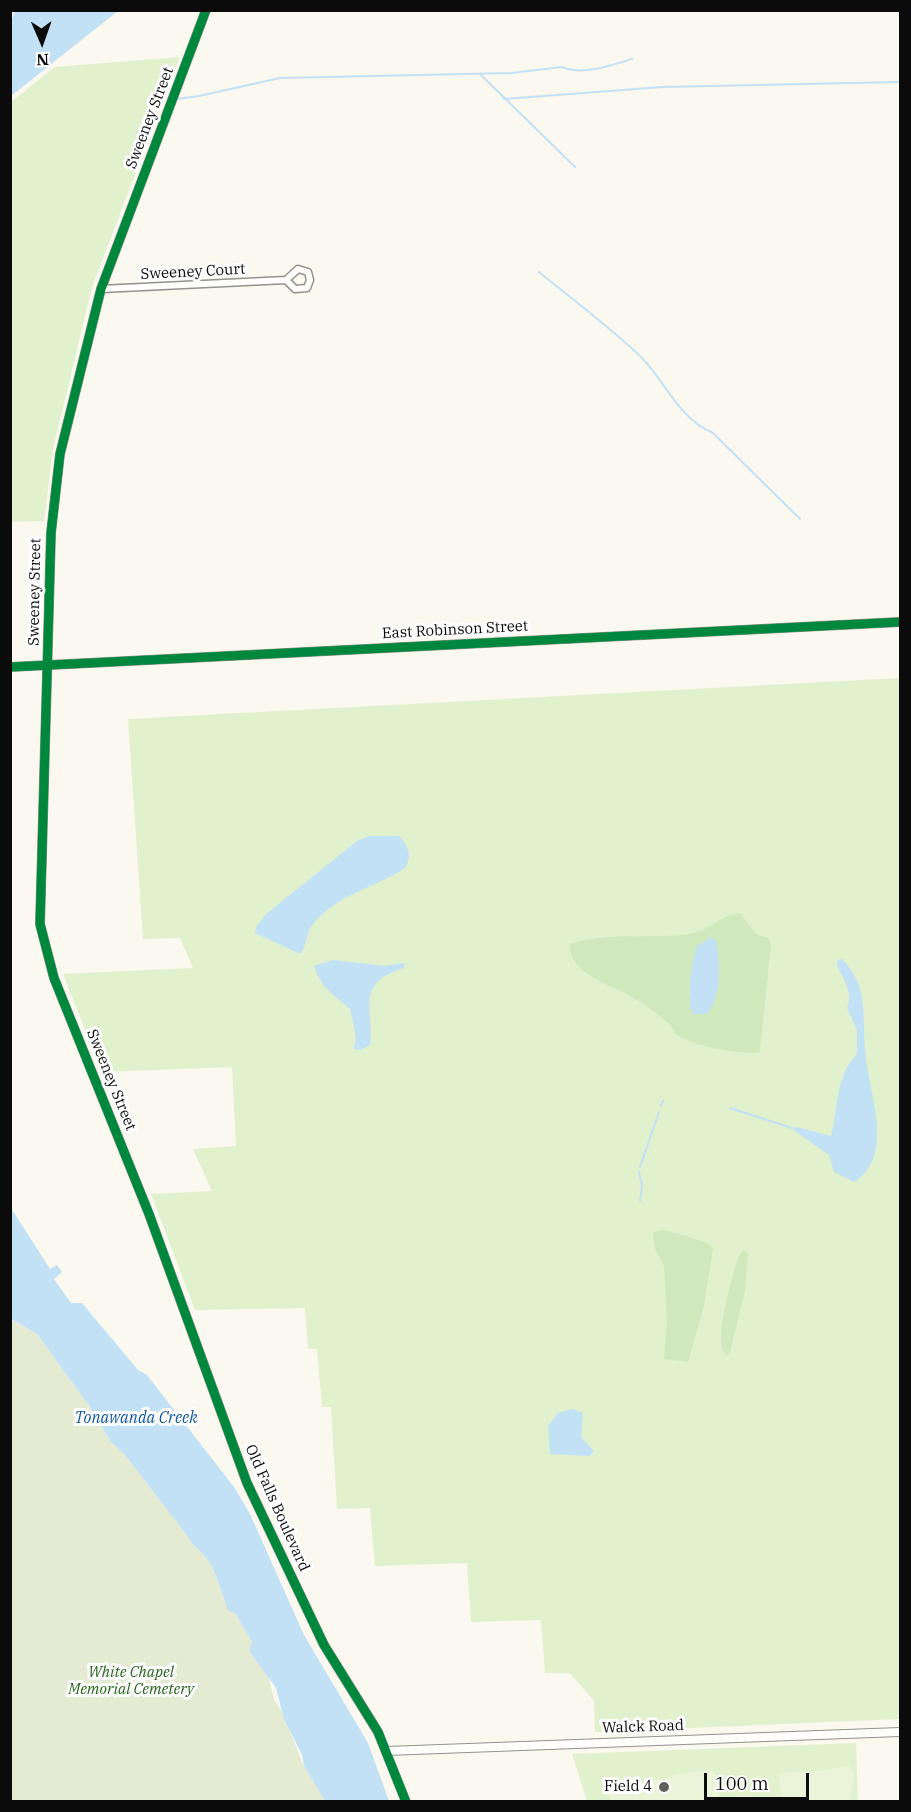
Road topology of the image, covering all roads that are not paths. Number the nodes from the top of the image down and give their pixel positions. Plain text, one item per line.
1 (206, 10) edge
2 (286, 280) dead end
3 (101, 289) junction
4 (900, 622) edge
5 (48, 666) junction
6 (10, 667) edge
7 (148, 1214) joint
8 (900, 1732) edge
9 (387, 1751) junction
10 (406, 1802) edge

1 - 3 street, Sweeney Street
2 - 3 street, Sweeney Court
3 - 5 street, Sweeney Street
4 - 5 street, East Robinson Street
5 - 6 street, East Robinson Street
5 - 7 street, Sweeney Street
7 - 9 street, Old Falls Boulevard
8 - 9 street, Walck Road
9 - 10 street, Old Falls Boulevard

